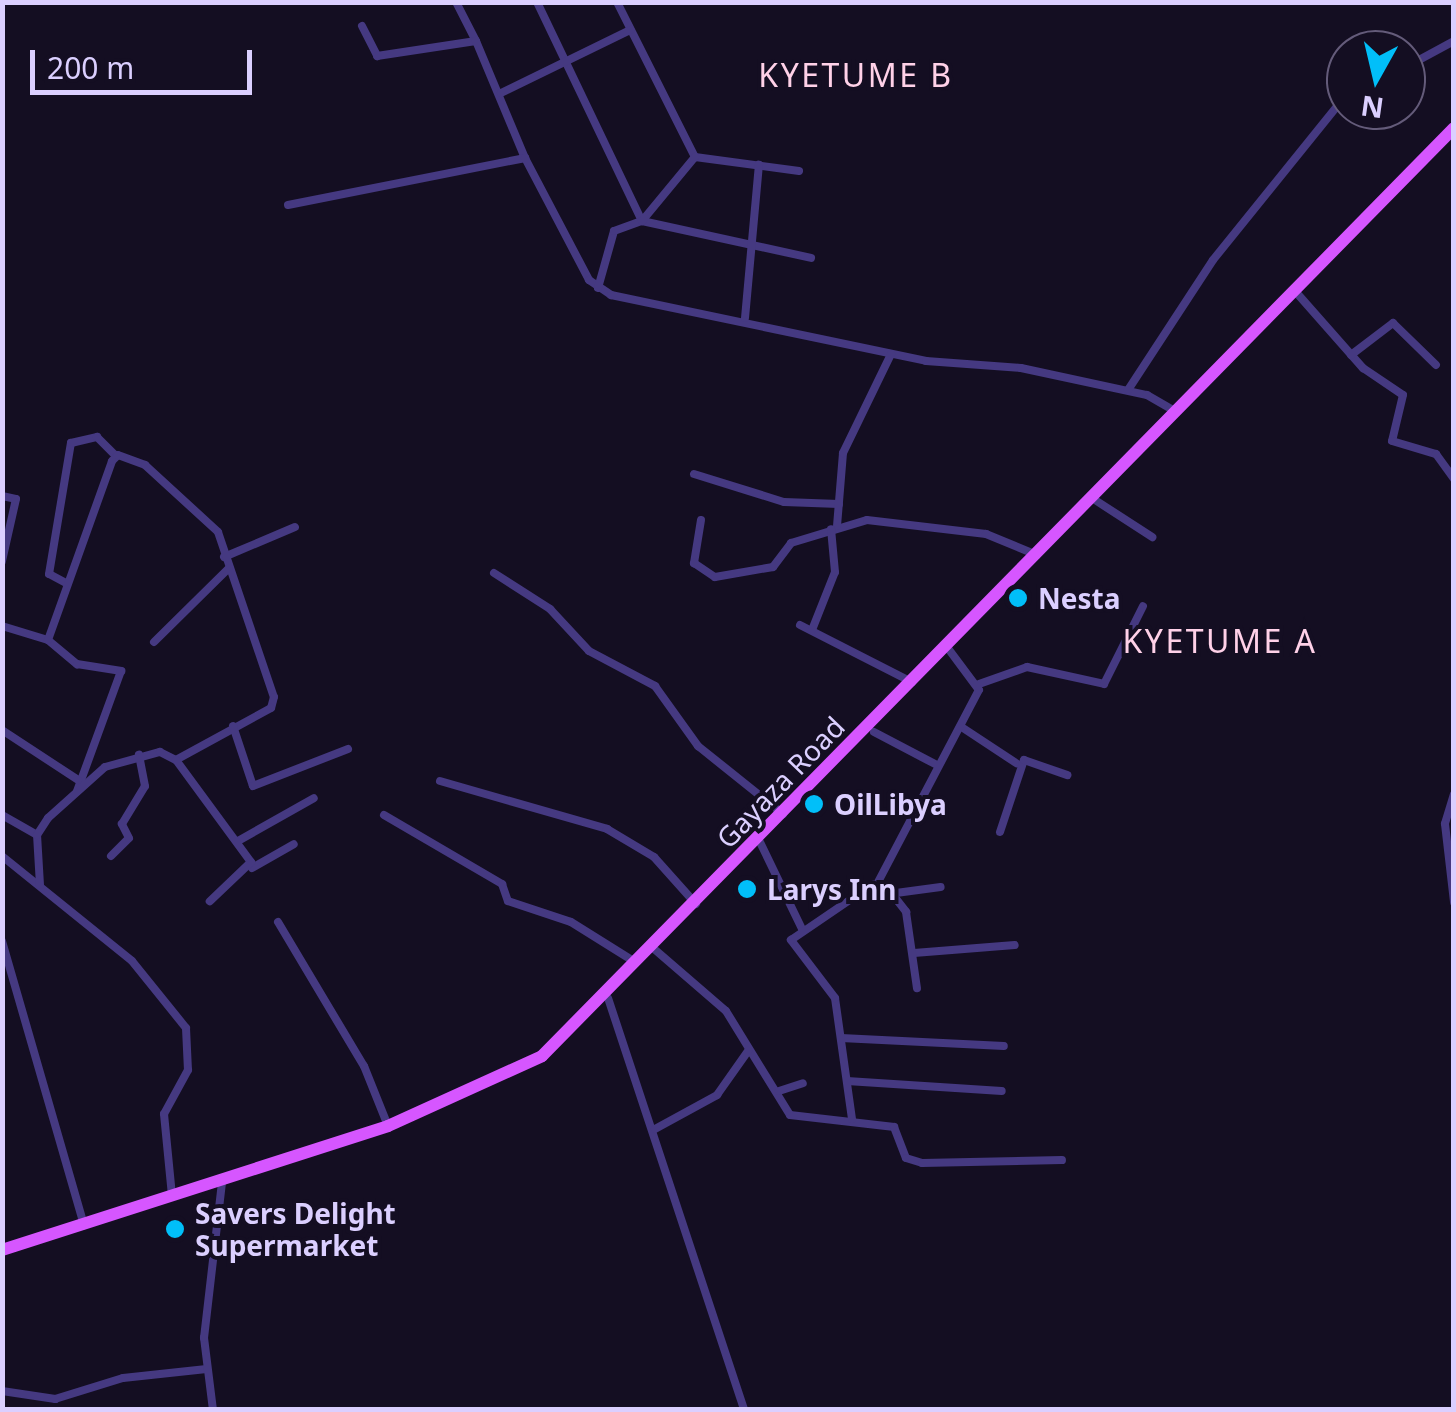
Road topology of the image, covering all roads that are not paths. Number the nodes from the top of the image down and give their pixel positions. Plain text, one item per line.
1 (456, 2) edge
2 (536, 2) edge
3 (616, 2) edge
4 (362, 26) dead end
5 (630, 30) junction
6 (1454, 41) edge
7 (476, 42) junction
8 (1426, 56) edge
9 (562, 62) junction
10 (501, 92) junction
11 (1326, 119) edge
12 (1454, 128) edge
13 (695, 157) junction
14 (525, 158) junction
15 (759, 165) junction
16 (799, 171) dead end
17 (288, 205) dead end
18 (642, 221) junction
19 (755, 244) junction
20 (810, 258) dead end
21 (598, 288) junction
22 (1295, 291) junction
23 (746, 318) junction
24 (892, 354) junction
25 (1351, 355) junction
26 (1436, 365) dead end
27 (1128, 390) junction
28 (1176, 412) junction
29 (116, 456) junction
30 (694, 474) dead end
31 (1454, 479) edge
32 (2, 496) edge
33 (1092, 498) junction
34 (839, 504) junction
35 (701, 520) dead end
36 (295, 528) dead end
37 (834, 528) junction
38 (1152, 537) dead end
39 (1036, 555) junction
40 (224, 556) junction
41 (2, 561) edge
42 (229, 568) junction
43 (494, 574) dead end
44 (66, 583) junction
45 (1143, 606) dead end
46 (800, 624) dead end
47 (2, 626) edge
48 (812, 630) junction
49 (48, 640) junction
50 (154, 642) dead end
51 (947, 646) junction
52 (912, 682) junction
53 (979, 684) junction
54 (233, 726) junction
55 (963, 728) junction
56 (874, 732) dead end
57 (4, 734) edge
58 (348, 749) dead end
59 (139, 755) junction
60 (176, 760) junction
61 (1016, 763) dead end
62 (935, 764) junction
63 (1067, 775) dead end
64 (78, 780) junction
65 (440, 781) dead end
66 (77, 791) junction
67 (1454, 794) edge
68 (314, 798) dead end
69 (783, 814) junction
70 (2, 815) edge
71 (384, 815) dead end
72 (1000, 832) dead end
73 (38, 834) junction
74 (759, 840) junction
75 (238, 841) junction
76 (294, 844) dead end
77 (2, 856) edge
78 (111, 856) dead end
79 (252, 868) junction
80 (877, 884) junction
81 (40, 885) junction
82 (941, 887) dead end
83 (896, 894) junction
84 (210, 901) dead end
85 (1454, 902) edge
86 (696, 904) junction
87 (278, 922) dead end
88 (802, 929) junction
89 (2, 941) edge
90 (1015, 945) dead end
91 (654, 948) junction
92 (914, 953) junction
93 (639, 964) junction
94 (917, 988) dead end
95 (608, 998) junction
96 (841, 1038) junction
97 (1004, 1046) dead end
98 (748, 1051) junction
99 (803, 1082) dead end
100 (847, 1082) junction
101 (778, 1091) junction
102 (1002, 1091) dead end
103 (852, 1119) junction
104 (388, 1126) junction
105 (655, 1129) junction
106 (1062, 1160) dead end
107 (222, 1182) junction
108 (172, 1197) junction
109 (84, 1228) junction
110 (2, 1250) edge
111 (206, 1369) junction
112 (2, 1391) edge
113 (212, 1410) edge
114 (744, 1410) edge

1 - 7 street
2 - 9 street
3 - 5 street
4 - 7 street
5 - 9 street
5 - 13 street
6 - 8 street
7 - 10 street
9 - 10 street
9 - 18 street
10 - 14 street
11 - 27 street
12 - 22 main road, Gayaza Road
13 - 15 street
13 - 18 street
14 - 17 street
14 - 21 street
15 - 16 street
15 - 19 street
18 - 19 street
18 - 21 street
19 - 20 street
19 - 23 street
21 - 23 street
22 - 25 street
22 - 28 main road, Gayaza Road
23 - 24 street
24 - 27 street
24 - 34 street
25 - 26 street
25 - 31 street
27 - 28 street
28 - 33 main road, Gayaza Road
29 - 40 street
29 - 44 street
29 - 44 street
30 - 34 street
32 - 41 street
33 - 38 street
33 - 39 main road, Gayaza Road
34 - 37 street
35 - 37 street
36 - 40 street
37 - 39 street
37 - 48 street
39 - 51 main road, Gayaza Road
40 - 42 street
42 - 50 street
42 - 54 street
43 - 69 street
44 - 49 street
45 - 53 street
46 - 48 street
47 - 49 street
48 - 52 street
49 - 64 street
51 - 52 main road, Gayaza Road
51 - 53 street
52 - 69 main road, Gayaza Road
53 - 55 street
54 - 58 street
54 - 60 street
55 - 61 street
55 - 62 street
56 - 62 street
57 - 64 street
59 - 60 street
59 - 66 street
59 - 78 street
60 - 75 street
62 - 80 street
63 - 72 street
64 - 66 street
65 - 86 street
66 - 73 street
67 - 85 street
68 - 75 street
69 - 74 main road, Gayaza Road
70 - 73 street
71 - 93 street
73 - 81 street
74 - 86 main road, Gayaza Road
74 - 88 street
75 - 79 street
76 - 79 street
77 - 81 street
79 - 84 street
80 - 83 street
80 - 88 street
81 - 108 street
82 - 83 street
83 - 92 street
86 - 91 main road, Gayaza Road
87 - 104 street
88 - 96 street
89 - 109 street
90 - 92 street
91 - 93 main road, Gayaza Road
91 - 98 street
92 - 94 street
93 - 95 main road, Gayaza Road
95 - 104 main road, Gayaza Road
95 - 105 street
96 - 97 street
96 - 100 street
98 - 101 street
98 - 105 street
99 - 101 street
100 - 102 street
100 - 103 street
101 - 103 street
103 - 106 street
104 - 107 main road, Gayaza Road
105 - 114 street
107 - 108 main road, Gayaza Road
107 - 111 street
108 - 109 main road, Gayaza Road
109 - 110 main road, Gayaza Road
111 - 112 street
111 - 113 street

